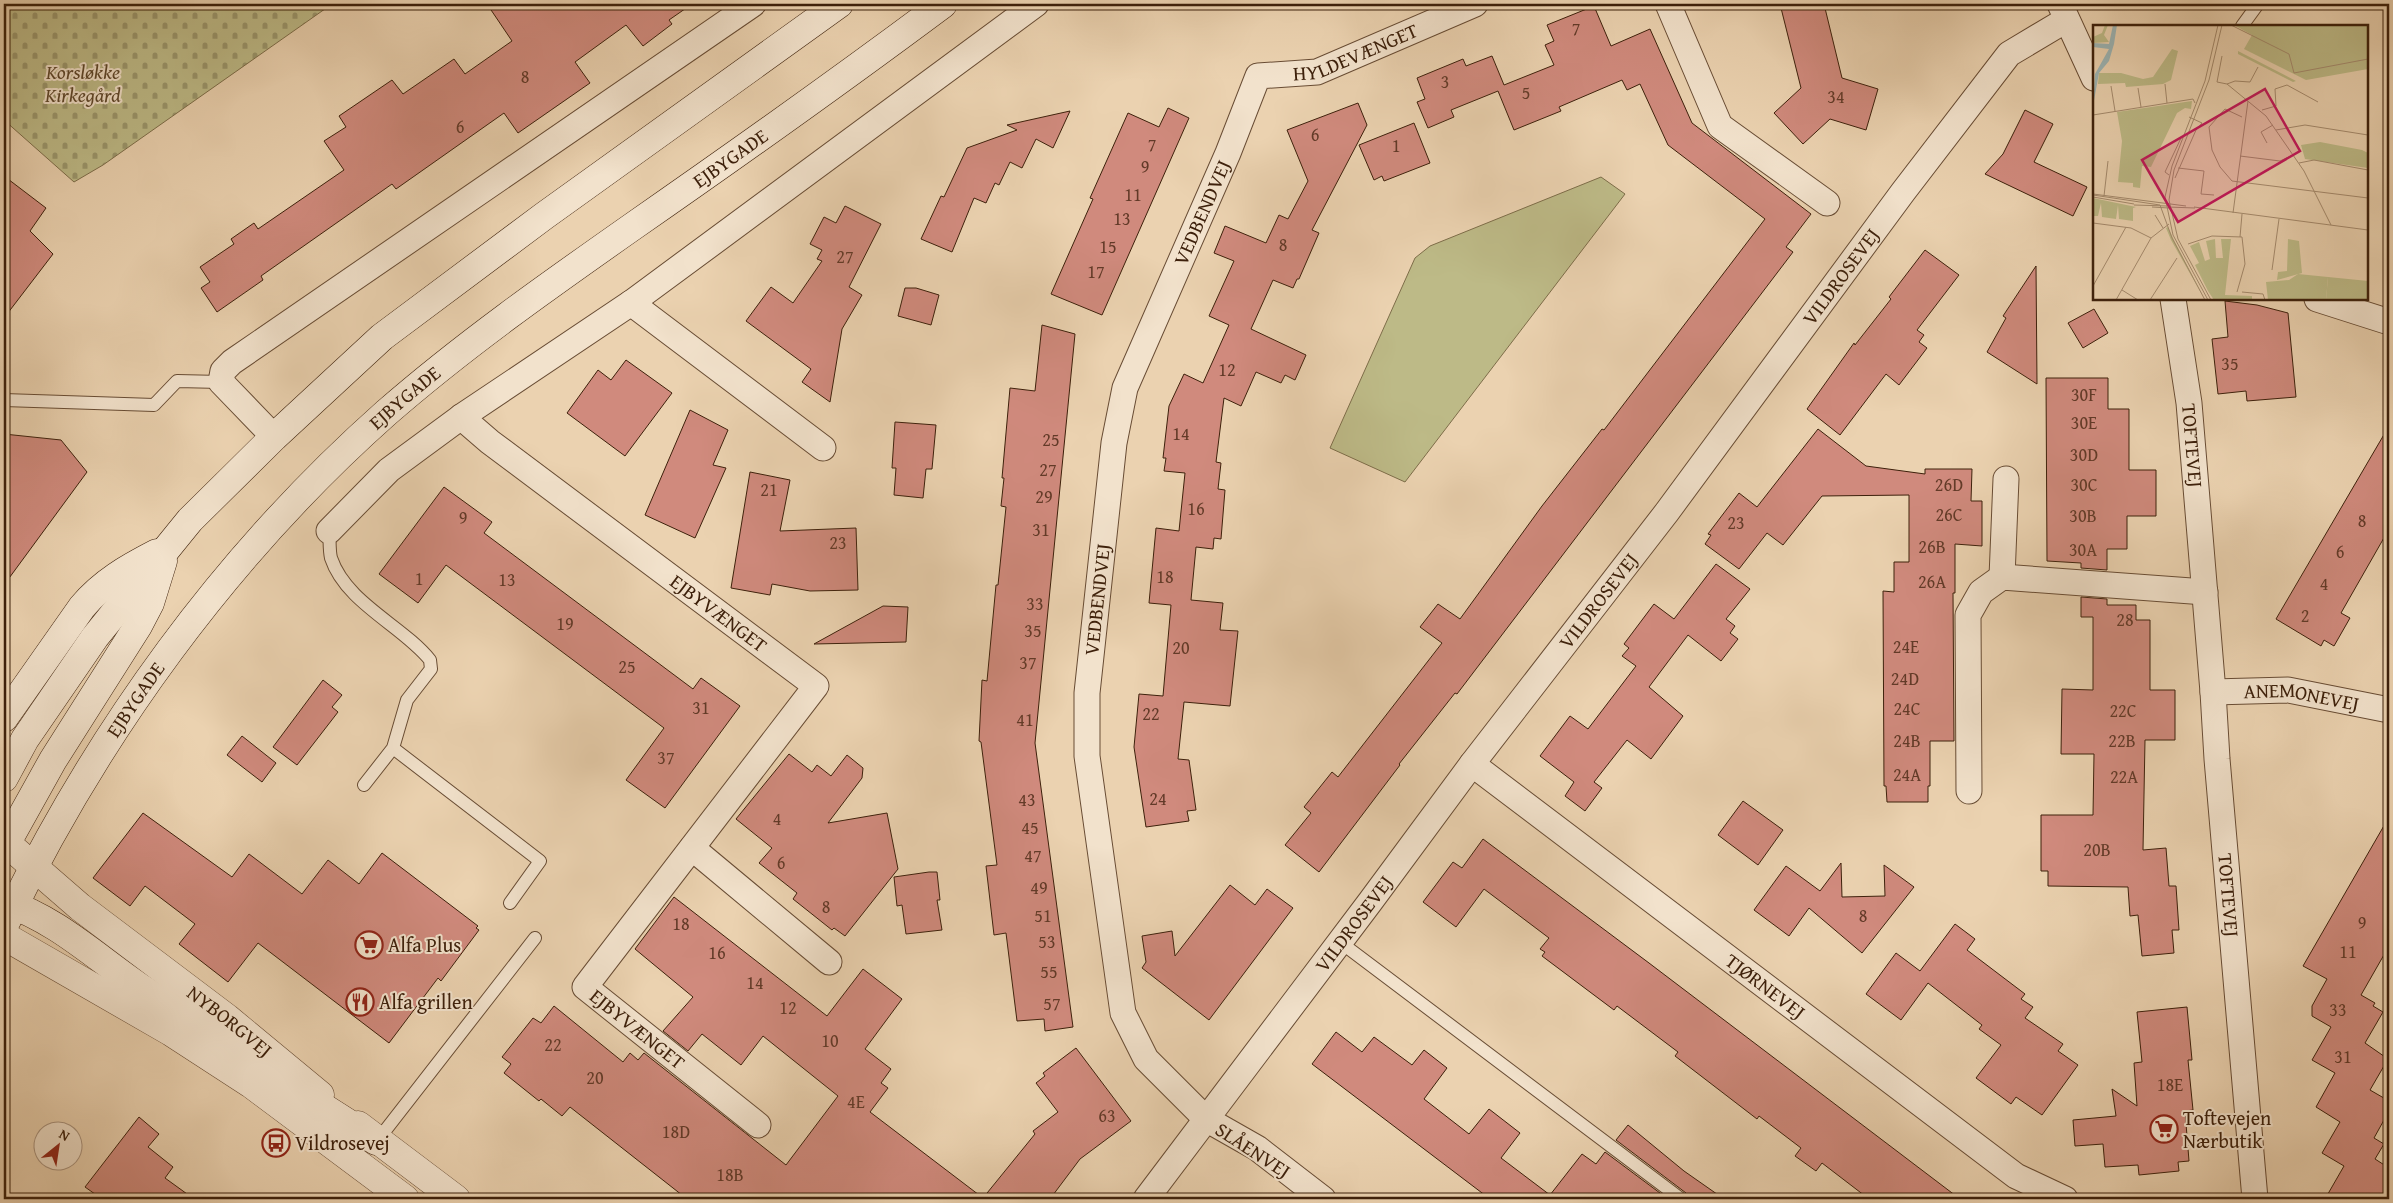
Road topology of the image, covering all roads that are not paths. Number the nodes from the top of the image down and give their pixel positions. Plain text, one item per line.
1 (753, 4) edge
2 (839, 4) edge
3 (943, 4) edge
4 (1036, 4) edge
5 (1475, 4) edge
6 (1668, 4) edge
7 (2258, 4) edge
8 (2063, 12) edge
9 (2243, 25) edge
10 (1258, 76) joint
11 (2093, 76) edge
12 (1827, 204) dead end
13 (2173, 300) edge
14 (2321, 300) edge
15 (631, 304) junction
16 (2389, 322) edge
17 (220, 382) junction
18 (4, 400) edge
19 (460, 417) junction
20 (274, 437) junction
21 (823, 448) dead end
22 (2006, 479) dead end
23 (329, 531) joint
24 (167, 548) junction
25 (2002, 577) junction
26 (2205, 592) junction
27 (2213, 692) junction
28 (2389, 710) edge
29 (4, 718) edge
30 (393, 748) junction
31 (1472, 764) junction
32 (4, 778) edge
33 (364, 785) dead end
34 (1969, 791) dead end
35 (4, 844) edge
36 (692, 848) junction
37 (33, 866) junction
38 (510, 903) dead end
39 (6, 904) edge
40 (4, 936) edge
41 (535, 938) dead end
42 (1340, 942) junction
43 (829, 962) dead end
44 (1206, 1120) junction
45 (758, 1125) dead end
46 (376, 1141) junction
47 (405, 1199) edge
48 (456, 1199) edge
49 (1146, 1199) edge
50 (1323, 1199) edge
51 (1681, 1199) edge
52 (2065, 1199) edge
53 (2255, 1199) edge

1 - 17 street
2 - 20 main road
3 - 37 main road, EJBYGADE
4 - 15 street
5 - 10 street, HYLDEVÆNGET
6 - 12 street
7 - 9 lane
8 - 11 street
8 - 31 street, VILDROSEVEJ
10 - 44 street, VEDBENDVEJ
13 - 26 street, TOFTEVEJ
14 - 16 street
15 - 19 street
15 - 21 street
17 - 18 lane
17 - 20 street
19 - 23 street
19 - 36 street, EJBYVÆNGET
20 - 24 main road
22 - 25 street
23 - 30 lane
24 - 29 main road
24 - 32 main road
24 - 35 main road
25 - 26 street
25 - 34 street
26 - 27 street, TOFTEVEJ
27 - 28 street, ANEMONEVEJ
27 - 53 street, TOFTEVEJ
30 - 33 lane
30 - 38 lane
31 - 42 street, VILDROSEVEJ
31 - 52 street, TJØRNEVEJ
35 - 37 main road, NYBORGVEJ
36 - 43 street
36 - 45 street, EJBYVÆNGET
37 - 39 main road, EJBYGADE
37 - 46 main road, NYBORGVEJ
39 - 46 main road
40 - 47 main road, NYBORGVEJ
41 - 46 lane
42 - 44 street, VILDROSEVEJ
42 - 51 lane
44 - 49 street, VILDROSEVEJ
44 - 50 street, SLÅENVEJ
46 - 48 main road, NYBORGVEJ

